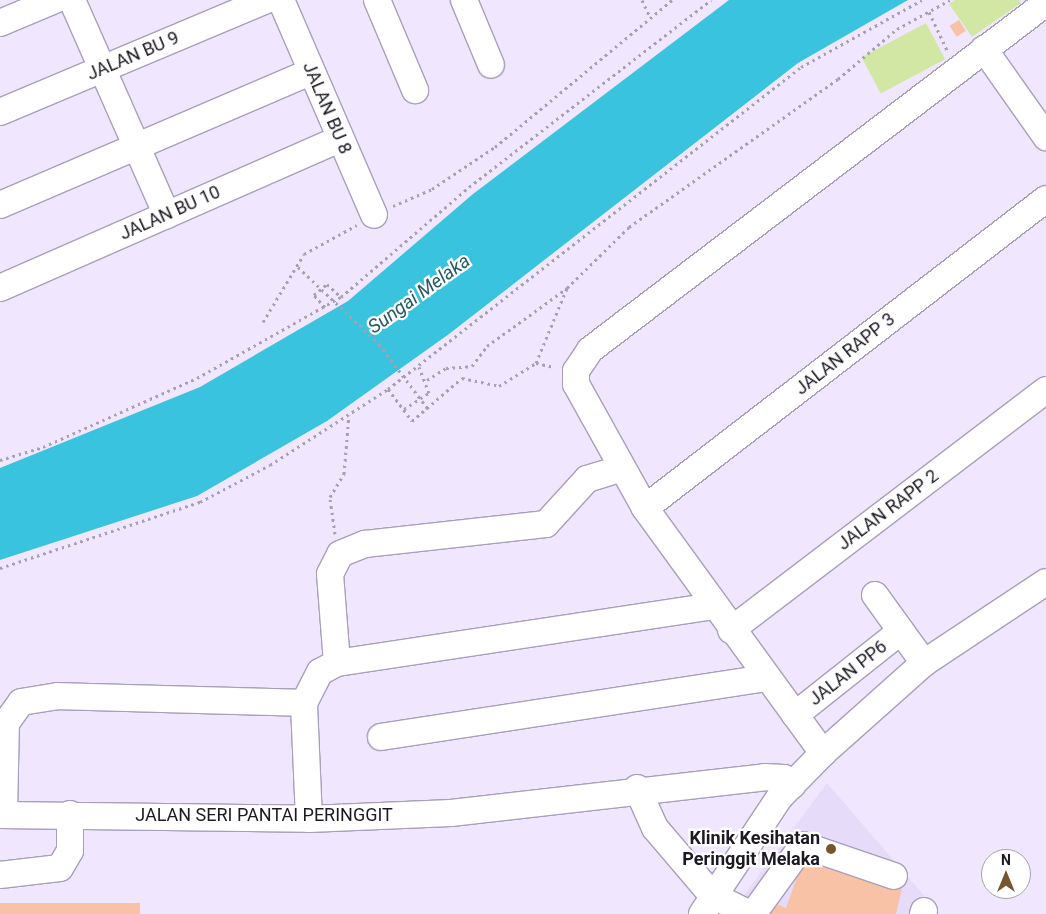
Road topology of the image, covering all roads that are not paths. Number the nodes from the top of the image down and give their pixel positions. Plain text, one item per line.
1 (55, 0) edge
2 (72, 0) edge
3 (266, 0) edge
4 (281, 0) edge
5 (377, 0) edge
6 (464, 0) edge
7 (1046, 3) edge
8 (0, 23) edge
9 (984, 49) junction
10 (491, 66) dead end
11 (103, 69) junction
12 (311, 72) junction
13 (415, 90) dead end
14 (0, 112) edge
15 (1046, 137) edge
16 (339, 139) junction
17 (137, 146) junction
18 (1046, 199) edge
19 (0, 205) edge
20 (167, 215) junction
21 (374, 215) road end
22 (0, 288) edge
23 (1046, 390) edge
24 (622, 468) junction
25 (645, 508) junction
26 (1046, 582) edge
27 (875, 595) dead end
28 (712, 606) junction
29 (731, 630) junction
30 (901, 631) junction
31 (337, 663) junction
32 (924, 663) junction
33 (766, 678) junction
34 (304, 703) junction
35 (795, 715) junction
36 (381, 737) dead end
37 (823, 753) junction
38 (792, 785) junction
39 (637, 788) junction
40 (70, 814) junction
41 (2, 815) edge
42 (309, 819) junction
43 (0, 875) edge
44 (894, 876) dead end
45 (707, 904) edge
46 (751, 914) edge

1 - 8 street
2 - 11 street
3 - 11 street, JALAN BU 9
4 - 12 street, JALAN BU 8
5 - 13 street
6 - 10 street
7 - 9 street
9 - 15 street
9 - 24 street
11 - 14 street, JALAN BU 9
11 - 17 street
12 - 16 street, JALAN BU 8
12 - 17 street
16 - 20 street, JALAN BU 10
16 - 21 street, JALAN BU 8
17 - 19 street
17 - 20 street
18 - 25 street, JALAN RAPP 3
20 - 22 street, JALAN BU 10
23 - 29 street, JALAN RAPP 2
24 - 25 street
24 - 31 street
25 - 28 street
26 - 32 street
27 - 30 street
28 - 29 street
28 - 31 street
29 - 33 street
30 - 32 street
30 - 35 street, JALAN PP6
31 - 34 street
32 - 37 street
33 - 35 street
33 - 36 street
34 - 41 street
34 - 42 street
35 - 37 street
37 - 38 street
38 - 39 street, JALAN SERI PANTAI PERINGGIT
38 - 45 street
39 - 42 street, JALAN SERI PANTAI PERINGGIT
39 - 45 street
40 - 41 street, JALAN SERI PANTAI PERINGGIT
40 - 42 street, JALAN SERI PANTAI PERINGGIT
40 - 43 street
44 - 46 street
45 - 46 street

